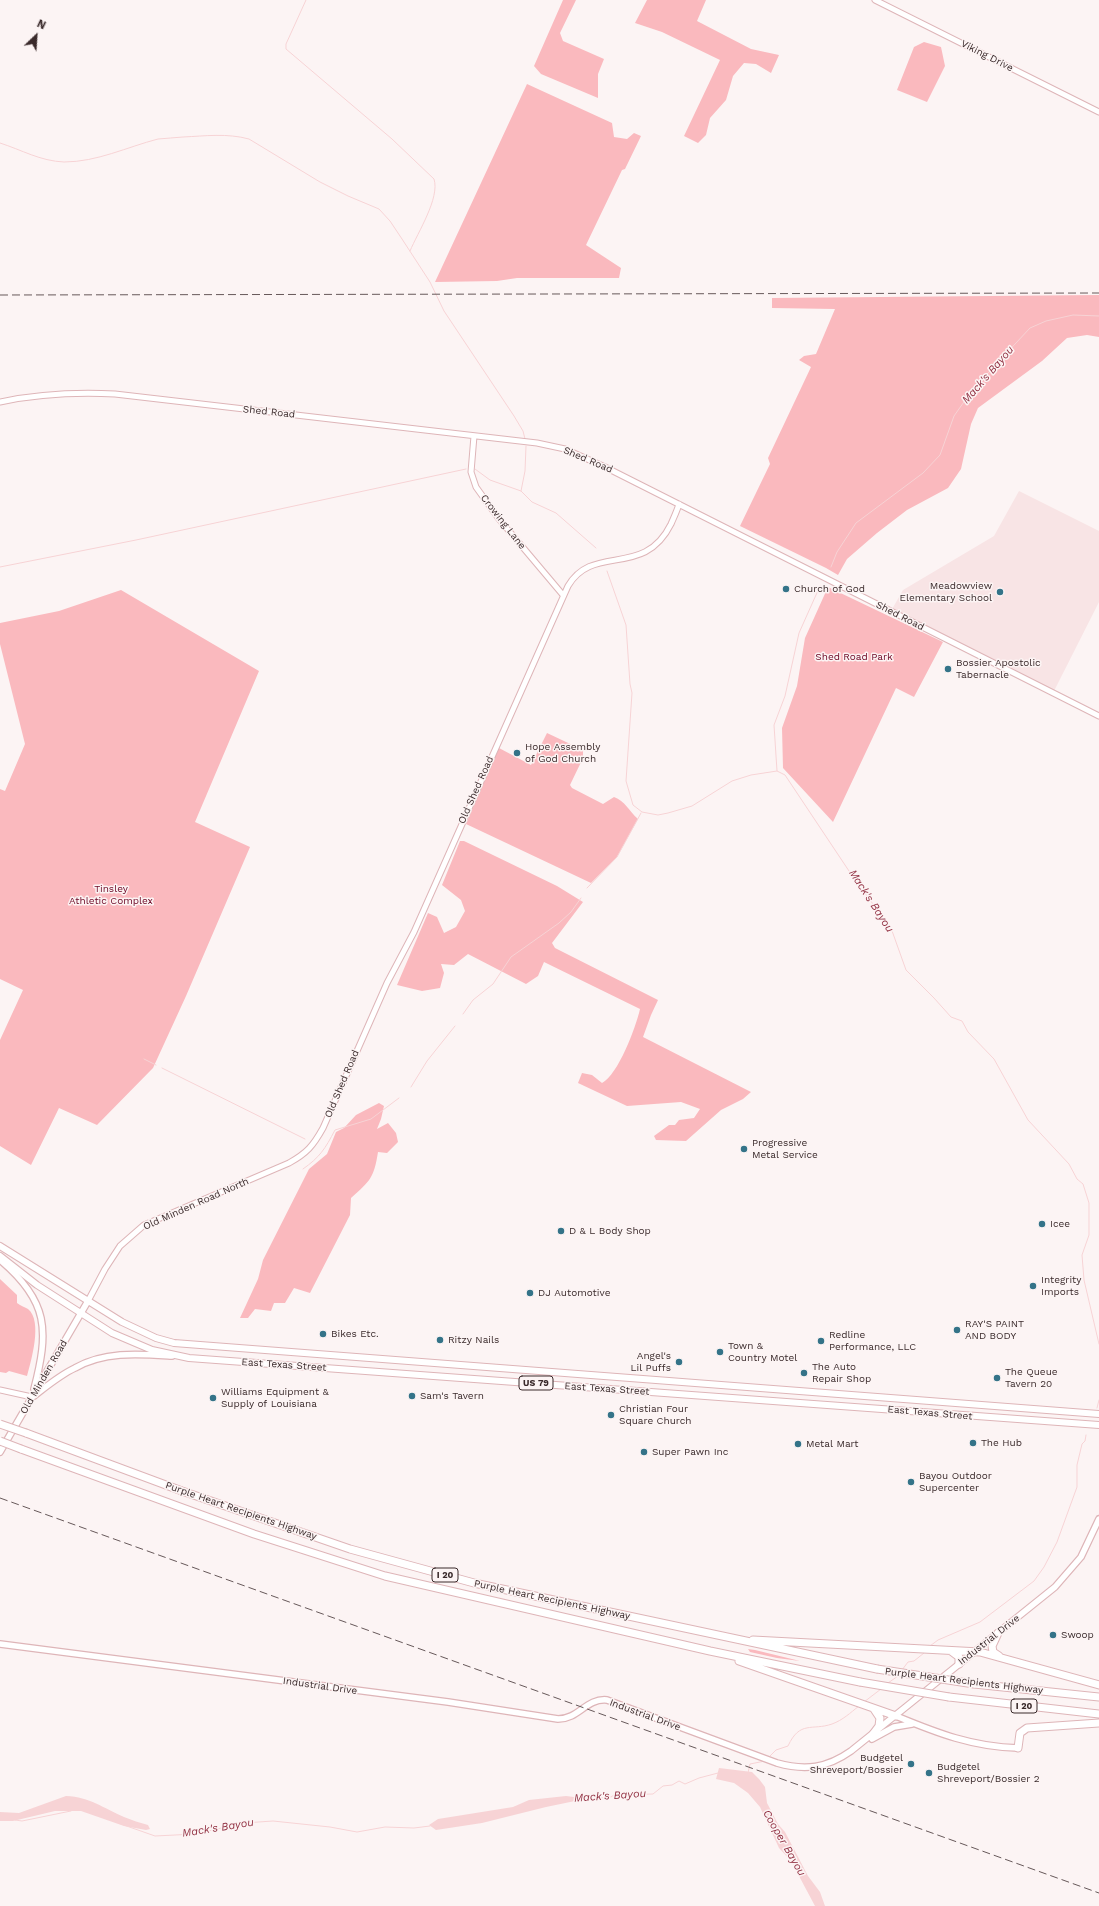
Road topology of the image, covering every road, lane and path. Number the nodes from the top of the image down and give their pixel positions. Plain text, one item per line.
1 (875, 0) edge
2 (1099, 112) edge
3 (0, 402) edge
4 (474, 436) junction
5 (679, 504) junction
6 (563, 596) junction
7 (1099, 716) edge
8 (323, 1128) joint
9 (0, 1246) edge
10 (0, 1256) edge
11 (0, 1260) edge
12 (88, 1301) junction
13 (81, 1313) junction
14 (189, 1358) junction
15 (0, 1390) edge
16 (32, 1397) junction
17 (1099, 1414) edge
18 (0, 1424) edge
19 (1099, 1426) edge
20 (0, 1441) edge
21 (0, 1452) edge
22 (1099, 1519) edge
23 (998, 1634) junction
24 (725, 1638) junction
25 (0, 1644) edge
26 (950, 1650) junction
27 (710, 1651) junction
28 (975, 1652) junction
29 (1004, 1658) junction
30 (959, 1664) junction
31 (1099, 1685) edge
32 (1099, 1697) edge
33 (874, 1709) junction
34 (1099, 1714) edge
35 (896, 1716) junction
36 (1099, 1723) edge
37 (916, 1724) junction
38 (874, 1734) junction
39 (857, 1746) junction
40 (1018, 1748) joint

1 - 2 street, Viking Drive
3 - 4 street, Shed Road
4 - 5 street, Shed Road
4 - 6 street, Crowing Lane
5 - 6 street, Old Shed Road
5 - 7 street, Shed Road
6 - 8 street, Old Shed Road
8 - 12 street, Old Minden Road North
9 - 12 main road, East Texas Street / US 79
10 - 13 main road, East Texas Street / US 79
11 - 16 main road
12 - 13 main road, Old Minden Road
12 - 17 main road, East Texas Street / US 79
13 - 14 main road, East Texas Street / US 79
13 - 16 main road, Old Minden Road
14 - 16 main road
14 - 19 main road, East Texas Street / US 79
15 - 16 street
16 - 21 main road, Old Minden Road
18 - 24 highway, Purple Heart Recipients Highway / I 20, bridge
20 - 27 highway, Purple Heart Recipients Highway / I 20, bridge
22 - 23 main road, Industrial Drive
23 - 28 main road, Industrial Drive
23 - 29 highway
24 - 26 highway
24 - 32 highway, Purple Heart Recipients Highway / I 20, bridge
25 - 39 main road, Industrial Drive
26 - 28 highway
26 - 30 highway
27 - 33 highway
27 - 34 highway, Purple Heart Recipients Highway / I 20, bridge
28 - 29 highway
28 - 30 main road, Industrial Drive
29 - 31 highway
30 - 35 main road, Industrial Drive
33 - 35 highway
33 - 38 highway
35 - 37 main road
35 - 38 main road, Industrial Drive
36 - 40 highway
37 - 39 main road
37 - 40 main road
38 - 39 main road, Industrial Drive

